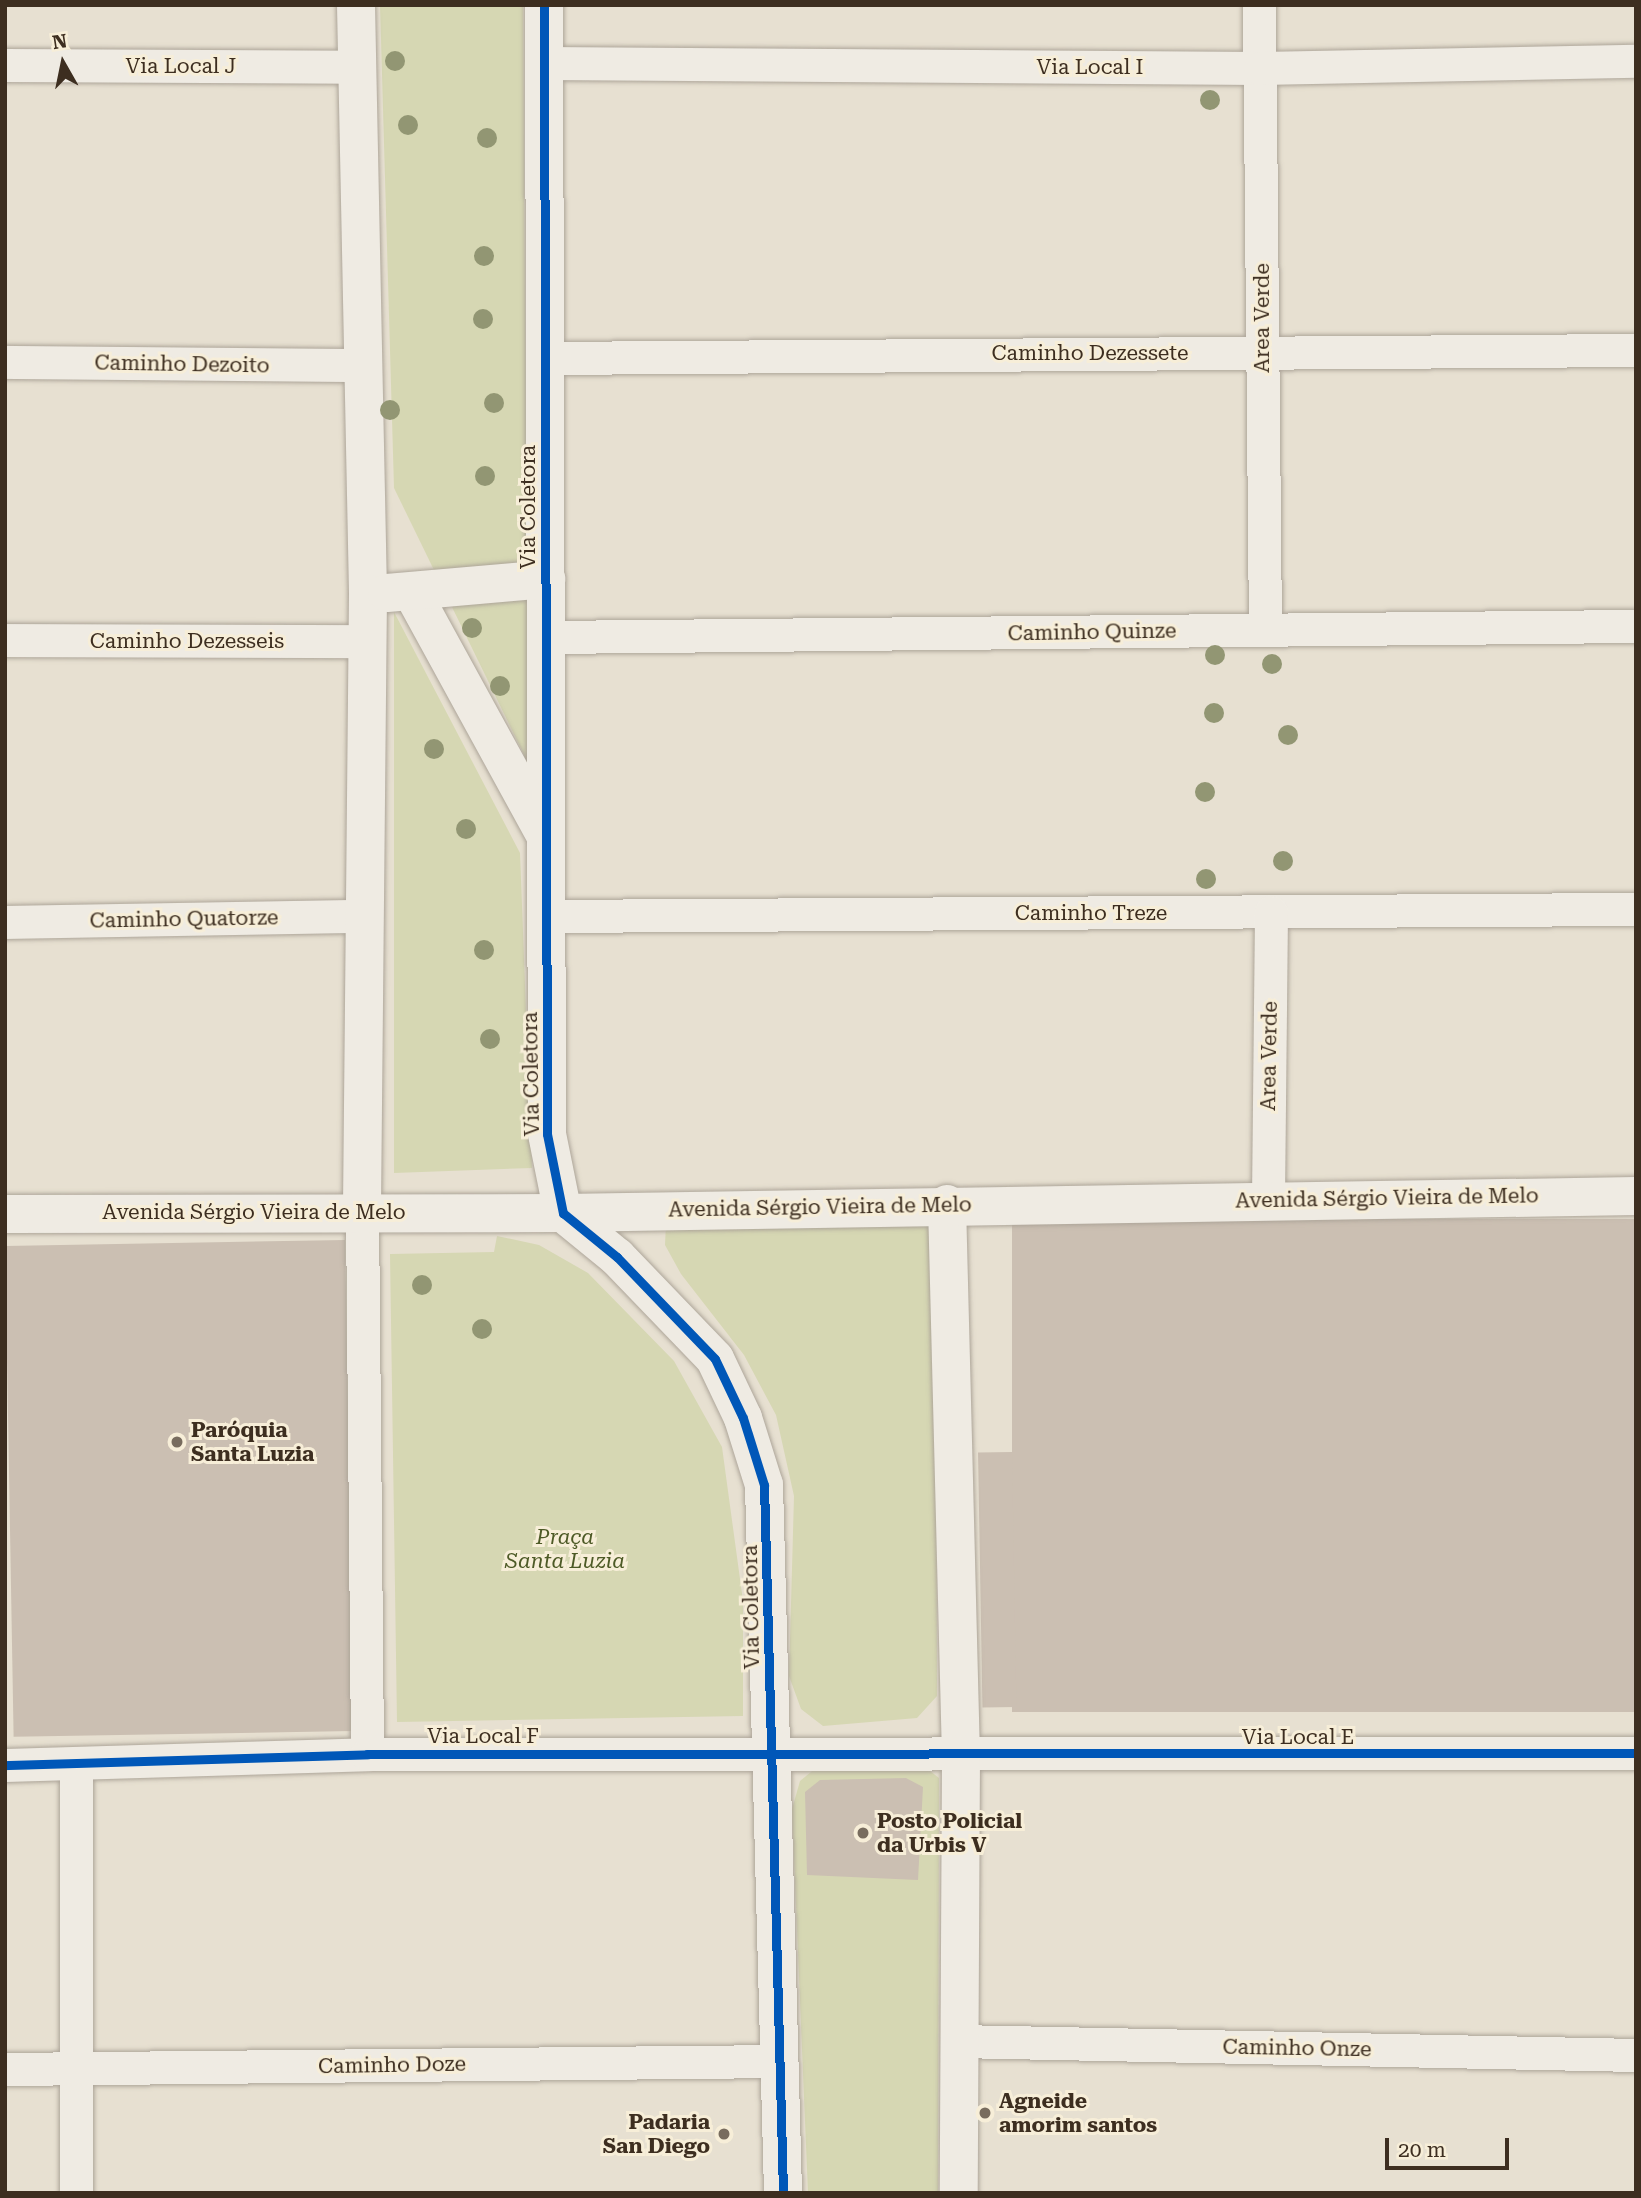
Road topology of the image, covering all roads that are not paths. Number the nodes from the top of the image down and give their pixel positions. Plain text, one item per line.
1 (356, 5) edge
2 (544, 5) edge
3 (1259, 5) edge
4 (1636, 61) edge
5 (545, 63) junction
6 (5, 65) edge
7 (356, 66) junction
8 (1260, 68) junction
9 (1636, 350) edge
10 (1263, 352) junction
11 (545, 358) junction
12 (5, 362) edge
13 (359, 365) junction
14 (546, 579) junction
15 (412, 592) junction
16 (368, 594) junction
17 (1636, 626) edge
18 (1265, 630) junction
19 (547, 637) junction
20 (5, 640) edge
21 (368, 642) junction
22 (547, 840) junction
23 (1636, 909) edge
24 (1271, 912) junction
25 (363, 916) junction
26 (547, 916) junction
27 (5, 922) edge
28 (1636, 1196) edge
29 (1268, 1199) junction
30 (947, 1204) junction
31 (362, 1210) junction
32 (563, 1213) junction
33 (5, 1214) edge
34 (773, 1753) junction
35 (367, 1754) junction
36 (1636, 1754) edge
37 (961, 1756) junction
38 (76, 1764) junction
39 (5, 1765) edge
40 (957, 2040) junction
41 (1636, 2055) edge
42 (779, 2061) junction
43 (76, 2068) junction
44 (5, 2069) edge
45 (76, 2193) edge
46 (783, 2193) edge
47 (959, 2193) edge

1 - 7 street
2 - 5 street, Via Coletora
3 - 8 street, Area Verde
4 - 8 street, Via Local I
5 - 8 street, Via Local I
5 - 11 street, Via Coletora
6 - 7 street, Via Local J
7 - 13 street
8 - 10 street, Area Verde
9 - 10 street, Caminho Dezessete
10 - 11 street, Caminho Dezessete
10 - 18 street, Area Verde
11 - 14 street, Via Coletora
12 - 13 street, Caminho Dezoito
13 - 16 street
14 - 15 street
14 - 19 street, Via Coletora
15 - 16 street
15 - 22 street
16 - 21 street
17 - 18 street, Caminho Quinze
18 - 19 street, Caminho Quinze
19 - 22 street, Via Coletora
20 - 21 street, Caminho Dezesseis
21 - 25 street
22 - 26 street, Via Coletora
23 - 24 street, Caminho Treze
24 - 26 street, Caminho Treze
24 - 29 street, Area Verde
25 - 27 street, Caminho Quatorze
25 - 31 street
26 - 32 street, Via Coletora
28 - 29 street, Avenida Sérgio Vieira de Melo
29 - 30 street, Avenida Sérgio Vieira de Melo
30 - 32 street, Avenida Sérgio Vieira de Melo
30 - 37 street
31 - 32 street, Avenida Sérgio Vieira de Melo
31 - 33 street, Avenida Sérgio Vieira de Melo
31 - 35 street
32 - 34 street, Via Coletora
34 - 35 street, Via Local F
34 - 37 street, Via Local F
34 - 42 street, Via Coletora
35 - 38 street, Via Local F
36 - 37 street, Via Local E
37 - 40 street
38 - 39 street, Via Local F
38 - 43 street
40 - 41 street, Caminho Onze
40 - 47 street
42 - 43 street, Caminho Doze
42 - 46 street, Via Coletora
43 - 44 street, Caminho Doze
43 - 45 street

